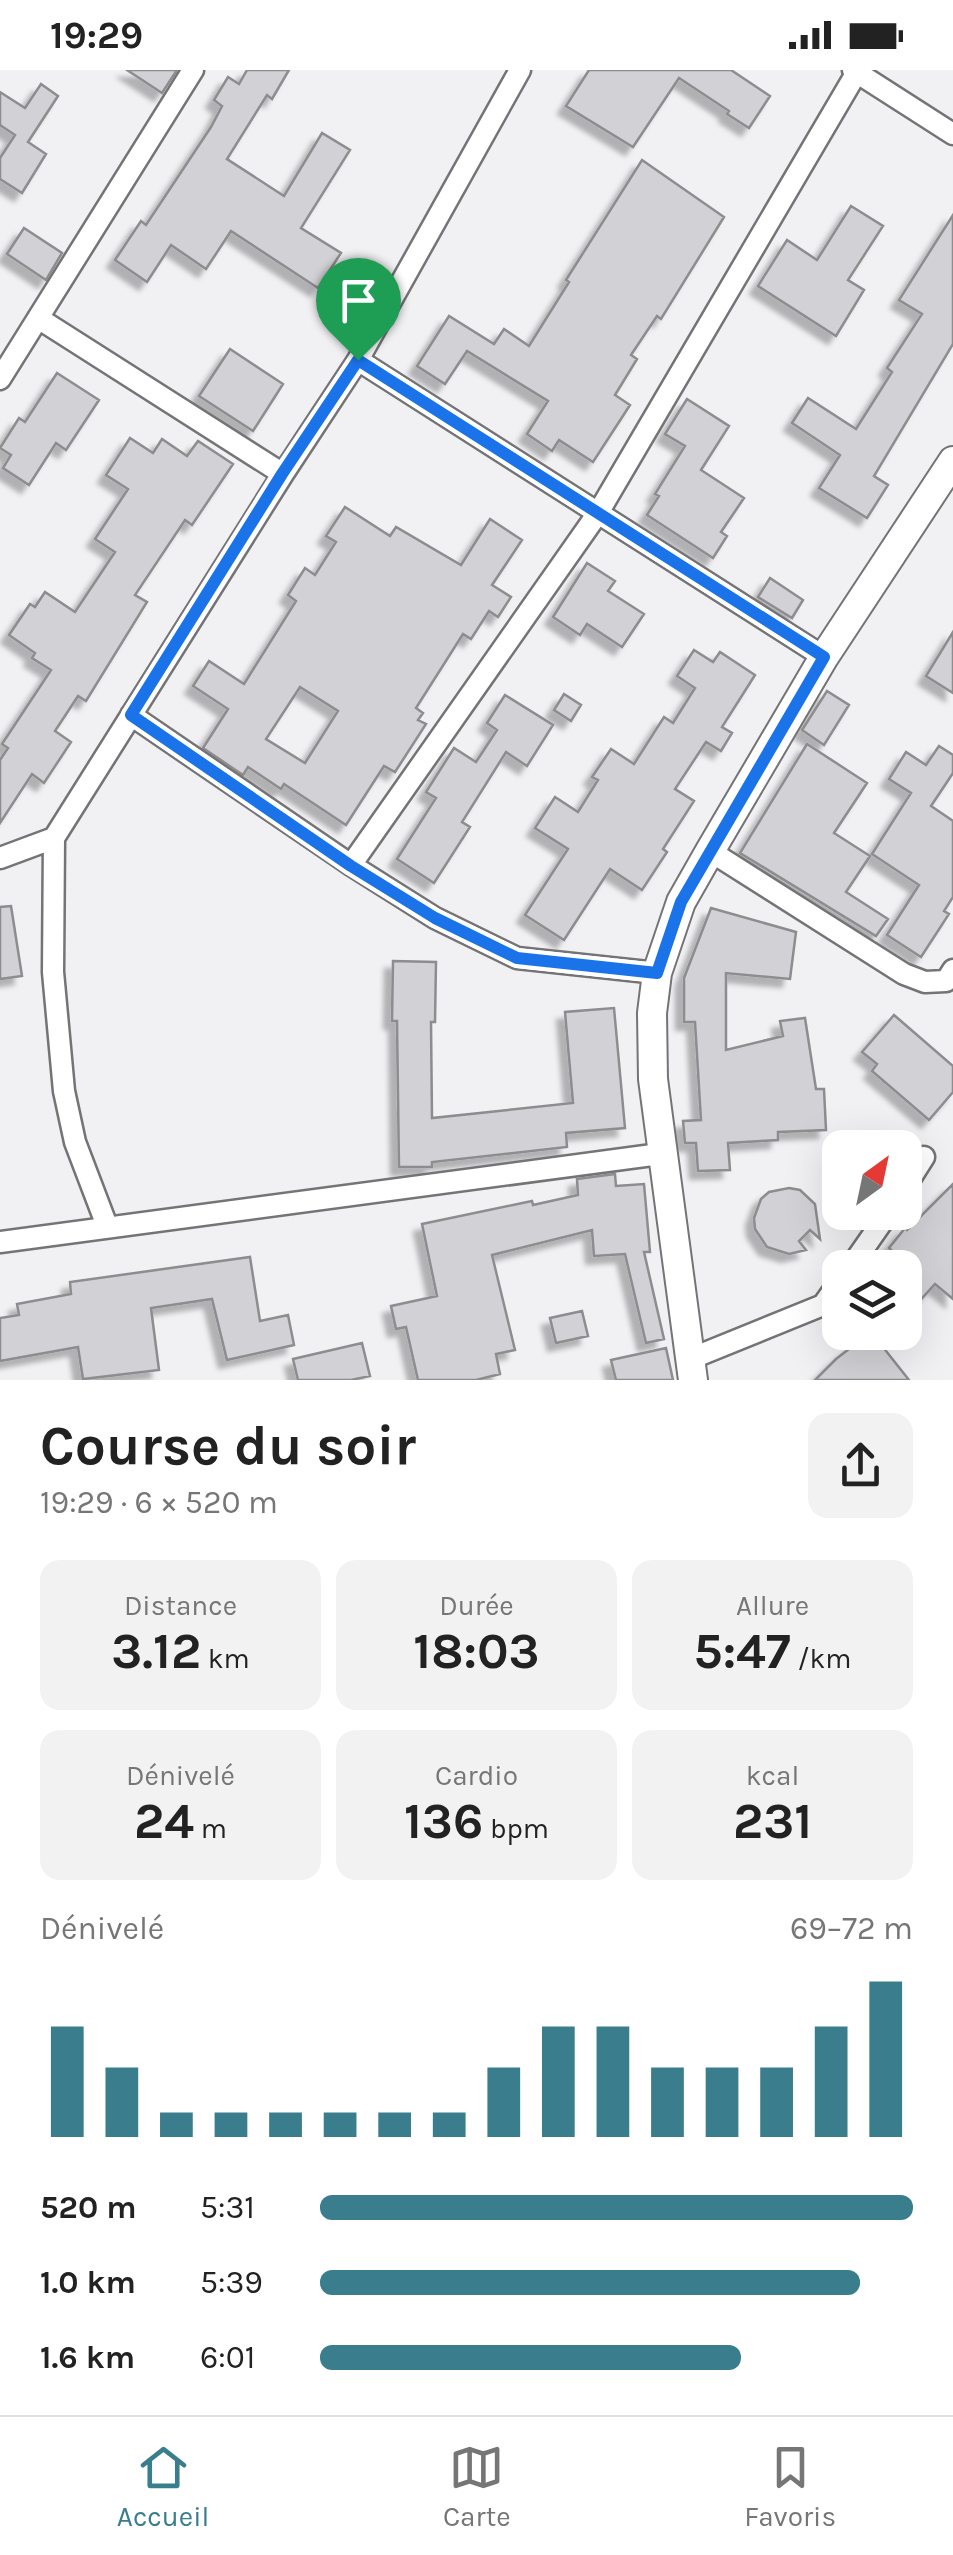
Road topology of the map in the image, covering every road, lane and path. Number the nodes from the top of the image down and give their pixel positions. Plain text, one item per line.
1 (194, 70) edge
2 (520, 70) edge
3 (855, 71) edge
4 (953, 134) edge
5 (38, 318) junction
6 (358, 360) junction
7 (0, 379) edge
8 (953, 461) edge
9 (282, 474) junction
10 (598, 513) junction
11 (824, 657) junction
12 (131, 715) junction
13 (54, 838) junction
14 (710, 851) junction
15 (5, 853) edge
16 (351, 866) junction
17 (953, 970) edge
18 (657, 973) junction
19 (660, 1154) junction
20 (924, 1157) dead end
21 (922, 1160) edge
22 (107, 1226) junction
23 (0, 1242) edge
24 (822, 1305) edge
25 (691, 1369) edge

1 - 5 street
2 - 6 street
3 - 4 street
3 - 10 street
5 - 7 street
5 - 9 street
6 - 9 street
6 - 10 street
8 - 11 street
9 - 12 street
10 - 11 street
10 - 16 street
11 - 14 street
12 - 13 street
12 - 16 street
13 - 15 street
13 - 22 street
14 - 17 street
14 - 18 street
16 - 18 street
18 - 19 street
19 - 22 street
19 - 25 street
20 - 21 street
22 - 23 street
24 - 25 street

